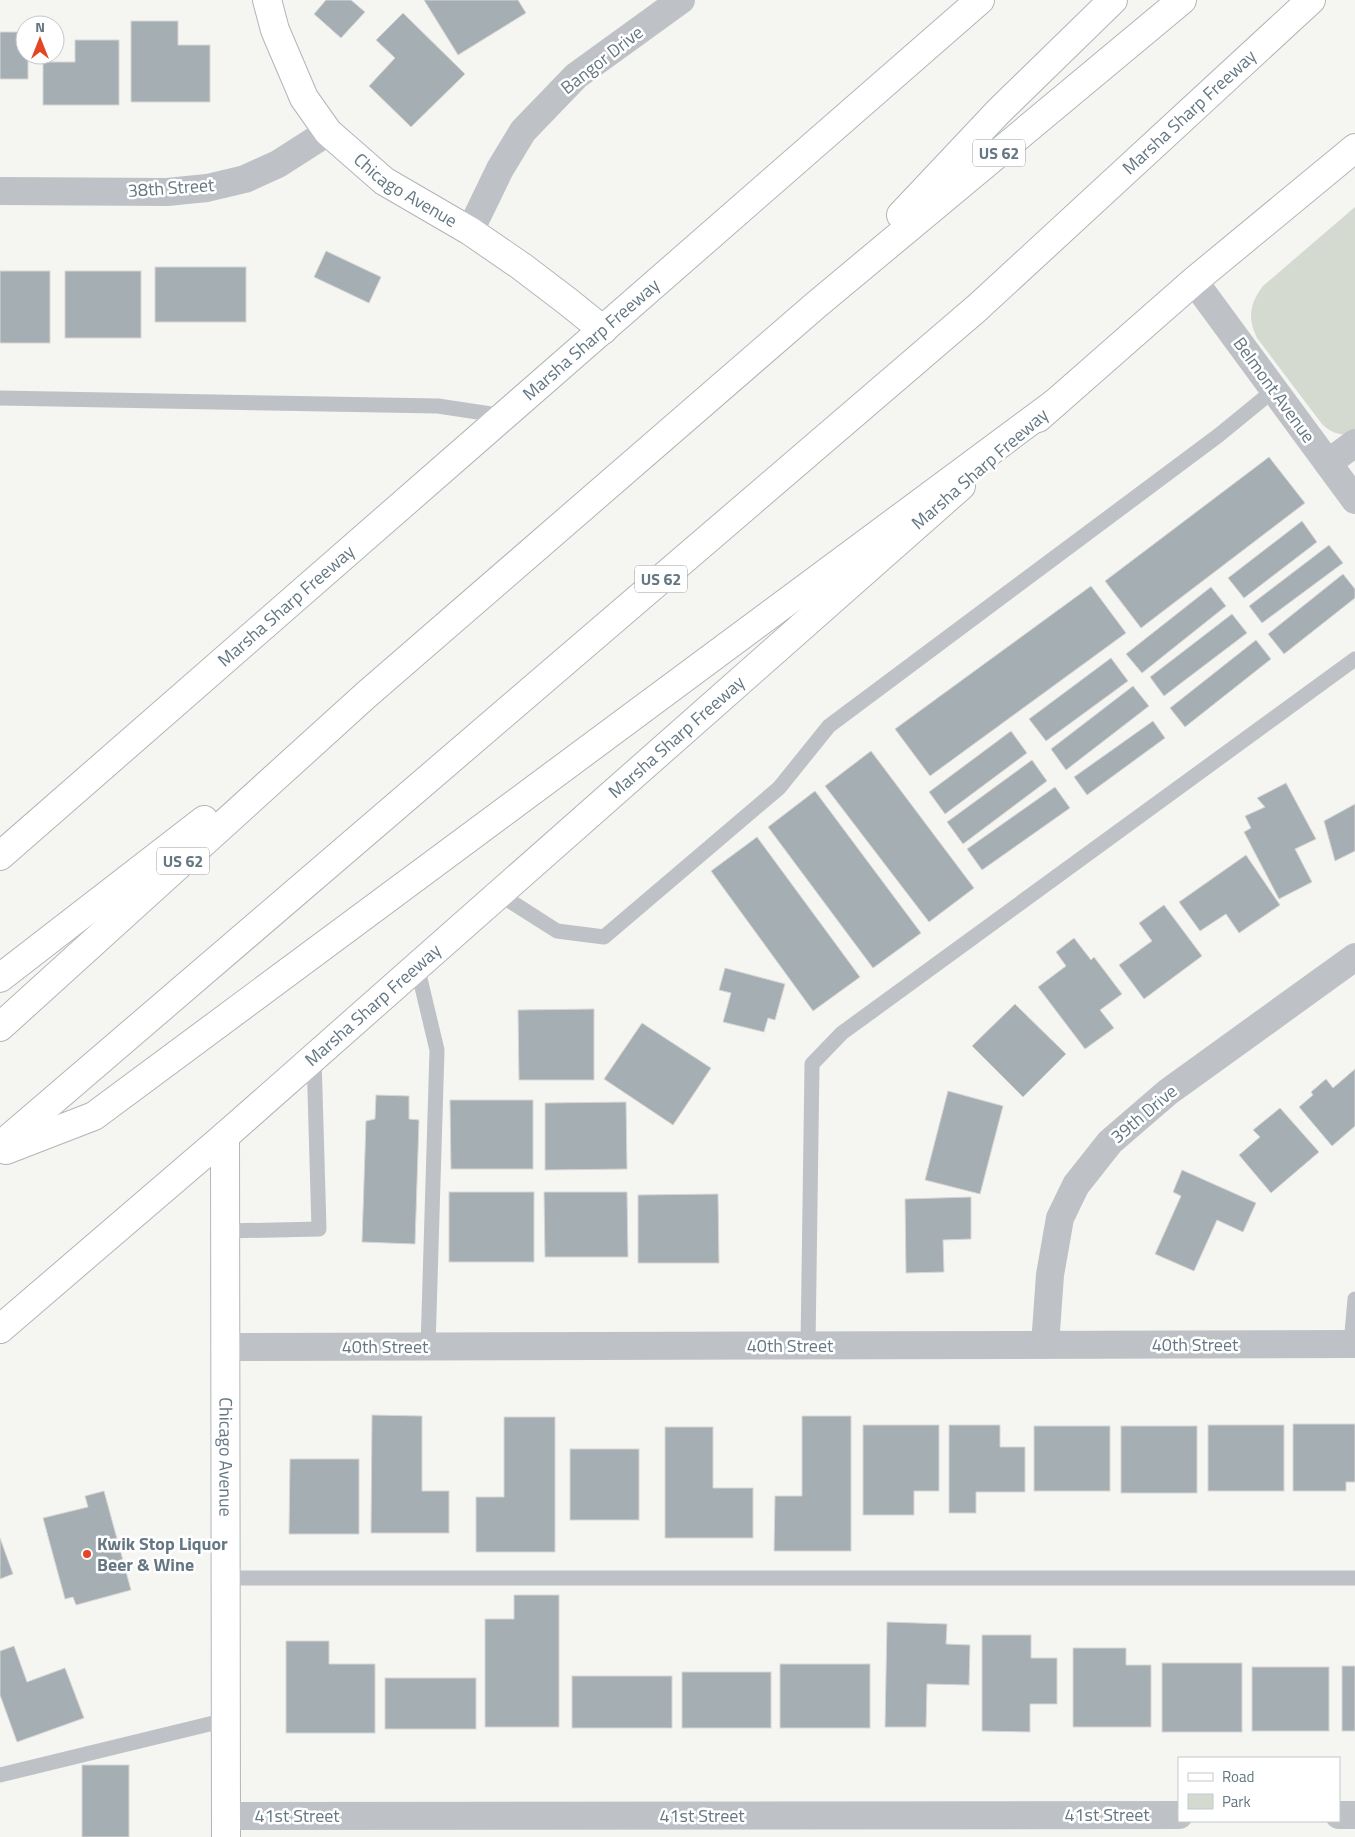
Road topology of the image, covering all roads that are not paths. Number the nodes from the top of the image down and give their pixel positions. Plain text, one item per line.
1 (267, 0) edge
2 (681, 0) edge
3 (980, 0) edge
4 (1113, 0) edge
5 (1182, 0) edge
6 (1311, 0) edge
7 (328, 132) junction
8 (1355, 148) edge
9 (0, 191) edge
10 (470, 231) junction
11 (1194, 281) junction
12 (816, 305) junction
13 (603, 330) junction
14 (1274, 390) junction
15 (0, 398) edge
16 (1055, 403) junction
17 (504, 416) junction
18 (1355, 444) edge
19 (1328, 463) junction
20 (1355, 500) edge
21 (1355, 659) edge
22 (366, 695) junction
23 (0, 856) edge
24 (499, 894) junction
25 (1355, 957) edge
26 (418, 966) junction
27 (0, 978) edge
28 (0, 1027) edge
29 (314, 1057) junction
30 (225, 1136) junction
31 (0, 1146) edge
32 (0, 1152) edge
33 (225, 1231) junction
34 (1355, 1299) edge
35 (0, 1330) edge
36 (1353, 1344) edge
37 (1045, 1345) junction
38 (428, 1346) junction
39 (808, 1346) junction
40 (225, 1347) junction
41 (226, 1578) junction
42 (1355, 1578) edge
43 (226, 1720) junction
44 (0, 1775) edge
45 (1178, 1815) edge
46 (1340, 1815) edge
47 (1355, 1815) edge
48 (226, 1827) edge

1 - 7 main road, Chicago Avenue
2 - 10 street, Bangor Drive
3 - 13 main road, Marsha Sharp Freeway
4 - 12 main road
5 - 12 main road, US 62
6 - 31 main road, Marsha Sharp Freeway / US 62
7 - 9 street, 38th Street
7 - 10 main road, Chicago Avenue
8 - 11 main road, Marsha Sharp Freeway
10 - 13 main road, Chicago Avenue
11 - 14 street, Belmont Avenue
11 - 16 main road, Marsha Sharp Freeway
12 - 22 main road, US 62
13 - 17 main road, Marsha Sharp Freeway
14 - 19 street, Belmont Avenue
14 - 24 lane
15 - 17 lane
16 - 24 main road, Marsha Sharp Freeway
16 - 32 main road
17 - 23 main road, Marsha Sharp Freeway
18 - 19 street
19 - 20 street, Belmont Avenue
21 - 39 lane
22 - 27 main road
22 - 28 main road, US 62
24 - 26 main road, Marsha Sharp Freeway
25 - 37 street, 39th Drive
26 - 29 main road, Marsha Sharp Freeway
26 - 38 lane
29 - 30 main road, Marsha Sharp Freeway
29 - 33 lane
30 - 33 main road, Chicago Avenue
30 - 35 main road, Marsha Sharp Freeway
33 - 40 main road, Chicago Avenue
34 - 36 lane
36 - 37 street, 40th Street
37 - 39 street, 40th Street
38 - 39 street, 40th Street
38 - 40 street, 40th Street
40 - 41 main road, Chicago Avenue
41 - 42 lane
41 - 43 main road, Chicago Avenue
43 - 44 lane
43 - 48 main road, Chicago Avenue
45 - 48 street, 41st Street
46 - 47 street

